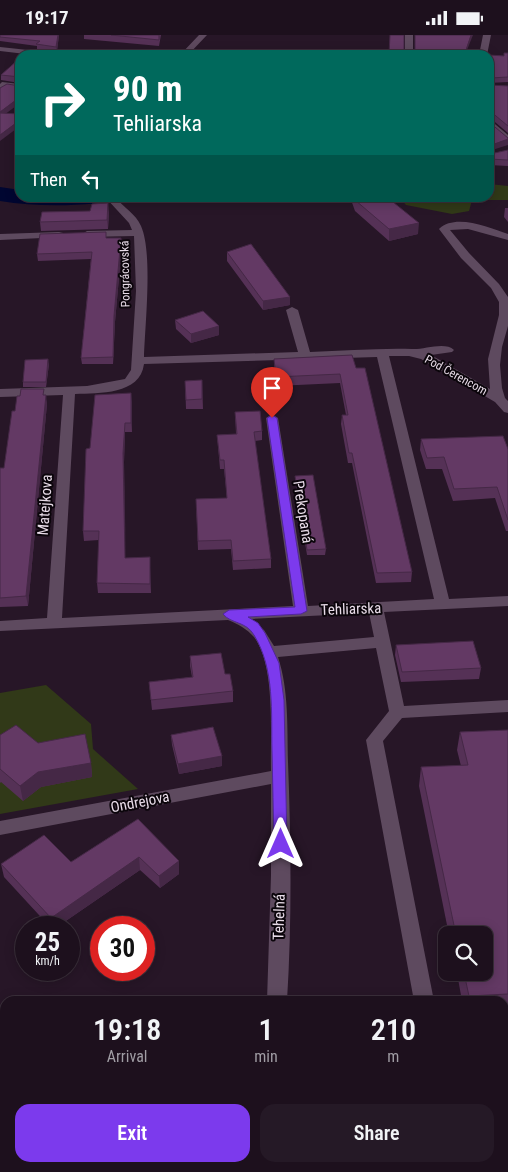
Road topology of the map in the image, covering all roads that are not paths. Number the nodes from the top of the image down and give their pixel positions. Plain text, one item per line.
1 (203, 35) edge
2 (410, 35) edge
3 (487, 35) edge
4 (0, 49) edge
5 (189, 50) edge
6 (409, 50) edge
7 (484, 50) edge
8 (15, 51) edge
9 (2, 85) edge
10 (15, 86) edge
11 (494, 123) edge
12 (508, 125) edge
13 (494, 127) edge
14 (508, 140) edge
15 (113, 202) edge
16 (138, 233) junction
17 (0, 237) edge
18 (508, 237) edge
19 (292, 310) dead end
20 (448, 350) dead end
21 (382, 352) junction
22 (409, 352) junction
23 (305, 356) junction
24 (138, 361) junction
25 (69, 390) junction
26 (0, 393) edge
27 (498, 399) junction
28 (508, 409) edge
29 (272, 418) dead end
30 (508, 601) edge
31 (443, 604) junction
32 (376, 608) junction
33 (301, 611) junction
34 (229, 614) junction
35 (54, 623) junction
36 (0, 625) edge
37 (383, 642) junction
38 (268, 652) junction
39 (508, 707) edge
40 (397, 712) junction
41 (280, 776) junction
42 (0, 828) edge
43 (277, 996) edge
44 (423, 996) edge

1 - 5 street
2 - 6 street
3 - 7 street
4 - 8 street
9 - 10 street
11 - 12 street
13 - 14 street
15 - 16 street, Pongrácovská
16 - 17 street
16 - 24 street, Pongrácovská
18 - 27 street, Pod Čerencom
19 - 23 street
20 - 22 street
21 - 22 street, Pod Čerencom
21 - 23 street, Pod Čerencom
21 - 31 street
22 - 27 street, Pod Čerencom
23 - 24 street, Pod Čerencom
24 - 25 street
25 - 26 street
25 - 35 street, Matejkova
27 - 28 street, Pod Čerencom
29 - 33 street, Prekopaná
30 - 31 street, Tehliarska
31 - 32 street, Tehliarska
32 - 33 street, Tehliarska
32 - 37 street
33 - 34 street, Tehliarska
34 - 35 street, Tehliarska
34 - 38 street, Tehelná
35 - 36 street, Tehliarska
37 - 38 street
37 - 40 street
38 - 41 street, Tehelná
39 - 40 street
40 - 44 street
41 - 42 street, Ondrejova
41 - 43 street, Tehelná

